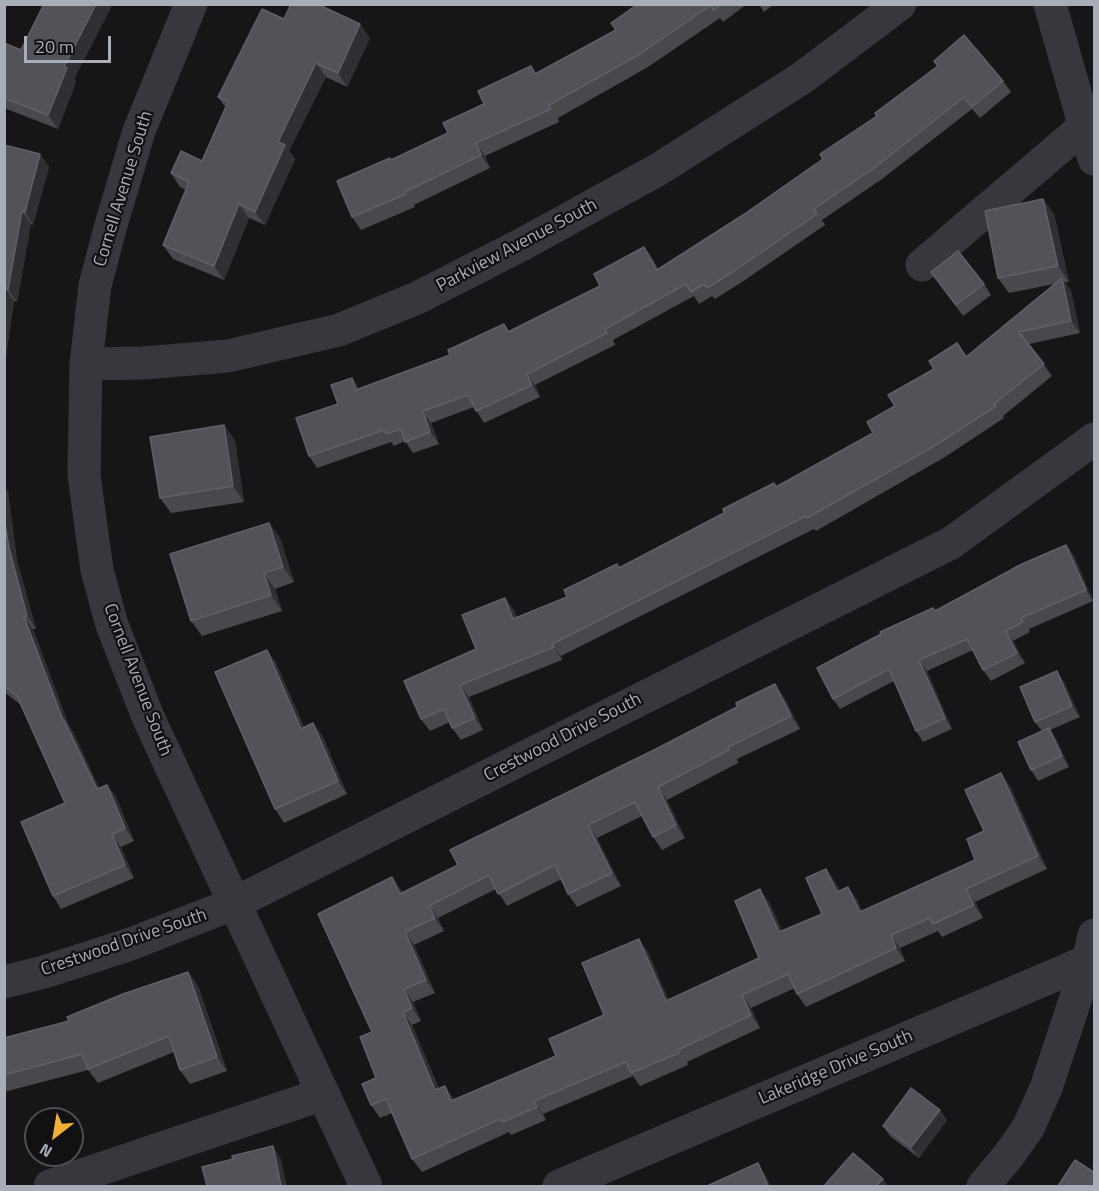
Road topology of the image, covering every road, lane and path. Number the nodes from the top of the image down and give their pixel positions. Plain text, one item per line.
1 (191, 4) edge
2 (900, 4) edge
3 (1050, 4) edge
4 (1086, 125) junction
5 (1095, 159) edge
6 (922, 265) dead end
7 (86, 364) junction
8 (1095, 439) edge
9 (233, 904) junction
10 (1091, 948) edge
11 (4, 982) edge
12 (323, 1094) junction
13 (50, 1186) edge
14 (366, 1186) edge
15 (560, 1186) edge
16 (983, 1186) edge

1 - 7 street, Cornell Avenue South
2 - 7 street, Parkview Avenue South
3 - 4 street
4 - 5 street
4 - 6 street
7 - 9 street, Cornell Avenue South
8 - 9 street, Crestwood Drive South
9 - 11 street, Crestwood Drive South
9 - 12 street, Cornell Avenue South
10 - 15 street, Lakeridge Drive South
10 - 16 street
12 - 13 street
12 - 14 street, Cornell Avenue South

